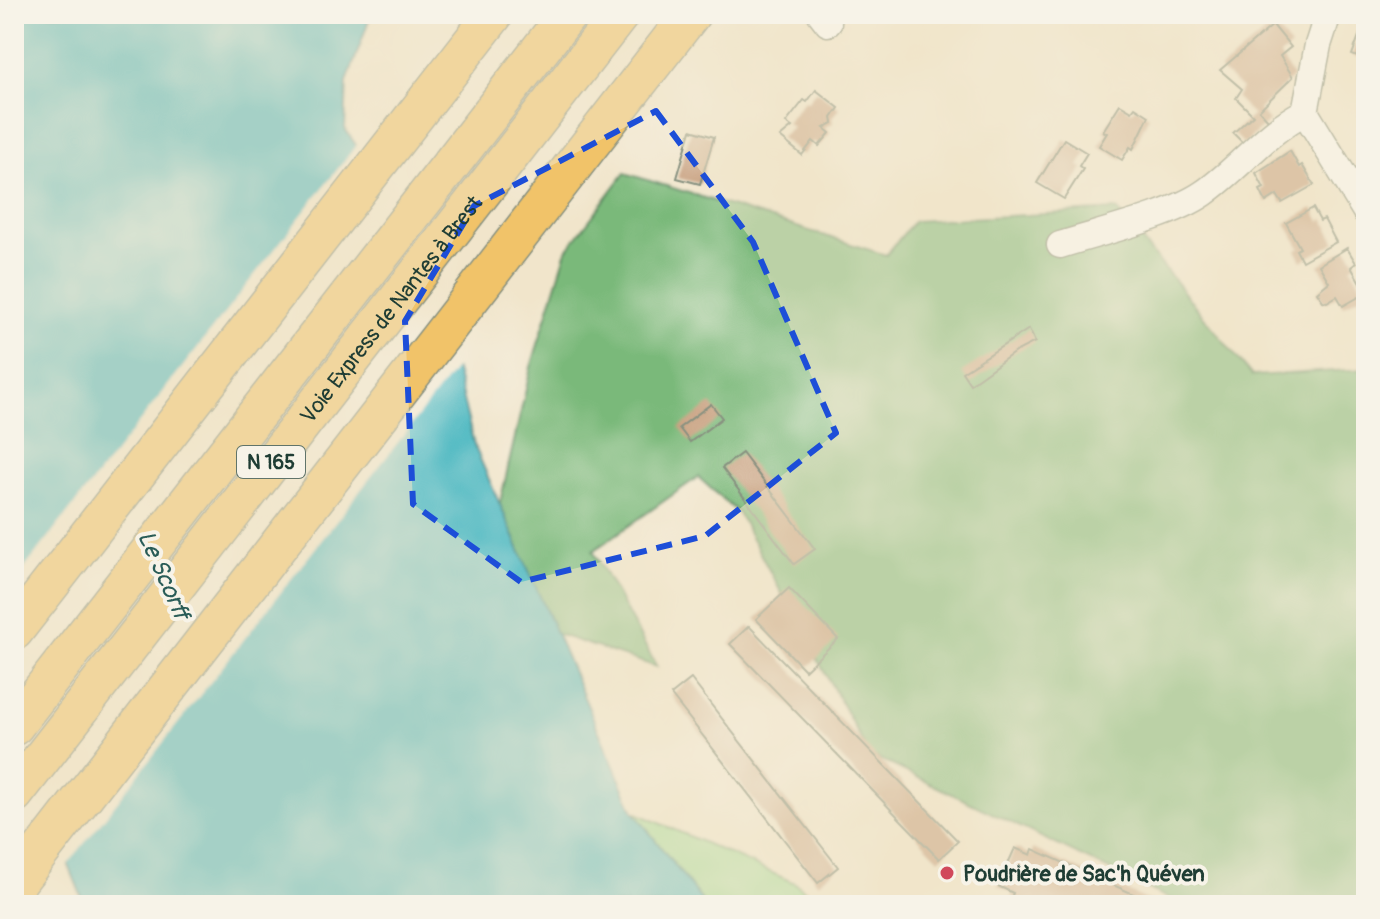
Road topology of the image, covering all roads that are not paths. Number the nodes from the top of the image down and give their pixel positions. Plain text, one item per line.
1 (494, 14) edge
2 (568, 14) edge
3 (620, 14) edge
4 (691, 14) edge
5 (1328, 14) edge
6 (1305, 112) junction
7 (1366, 212) edge
8 (1060, 245) dead end
9 (14, 631) edge
10 (14, 726) edge
11 (14, 794) edge
12 (14, 886) edge

1 - 9 highway
2 - 10 highway, Voie Express de Nantes à Brest / N 165
3 - 11 highway, Voie Express de Nantes à Brest / N 165
4 - 12 highway
5 - 6 street
6 - 7 street
6 - 8 street

